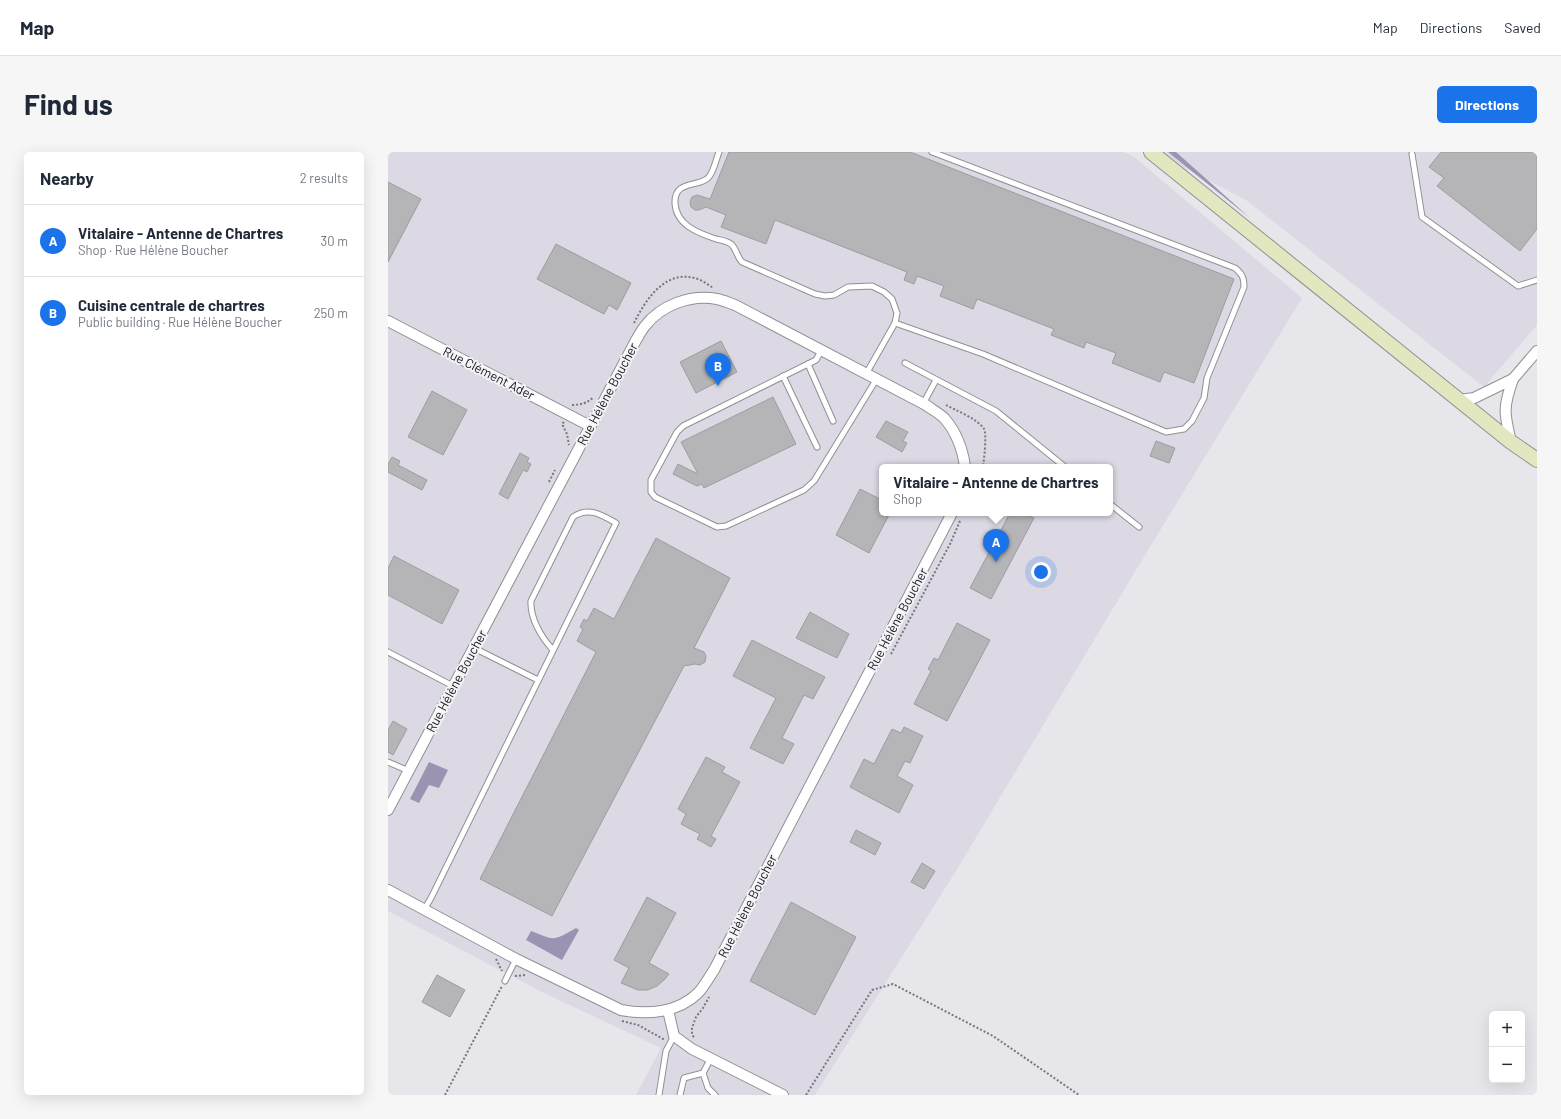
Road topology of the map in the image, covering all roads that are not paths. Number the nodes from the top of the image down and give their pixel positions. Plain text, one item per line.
1 (719, 152) edge
2 (932, 152) edge
3 (1151, 152) edge
4 (1412, 154) dead end
5 (1537, 280) edge
6 (388, 321) edge
7 (895, 323) junction
8 (821, 351) junction
9 (1537, 351) edge
10 (905, 363) dead end
11 (808, 364) junction
12 (866, 374) junction
13 (783, 376) junction
14 (1513, 379) junction
15 (876, 380) junction
16 (936, 380) junction
17 (925, 400) junction
18 (1459, 400) junction
19 (833, 421) dead end
20 (590, 426) junction
21 (1511, 442) junction
22 (817, 447) dead end
23 (1537, 460) edge
24 (965, 464) edge
25 (1061, 464) edge
26 (1113, 506) edge
27 (950, 516) edge
28 (1139, 527) dead end
29 (474, 648) junction
30 (553, 650) junction
31 (388, 652) edge
32 (538, 680) junction
33 (453, 686) junction
34 (388, 762) edge
35 (409, 771) junction
36 (388, 810) edge
37 (388, 890) edge
38 (424, 910) junction
39 (516, 959) junction
40 (505, 981) road end
41 (668, 1010) junction
42 (674, 1036) junction
43 (711, 1058) junction
44 (703, 1073) junction
45 (708, 1088) junction
46 (659, 1095) edge
47 (680, 1095) edge
48 (704, 1095) edge
49 (715, 1095) edge
50 (783, 1095) edge

1 - 7 lane
2 - 7 lane
3 - 18 main road
4 - 5 lane
6 - 20 street, Rue Clément Ader
7 - 12 lane
8 - 11 lane
8 - 12 street, Rue Hélène Boucher
8 - 20 street, Rue Hélène Boucher
9 - 14 street
10 - 16 lane
11 - 13 lane
11 - 19 lane
12 - 15 street, Rue Hélène Boucher
13 - 15 lane
13 - 22 lane
14 - 18 street
14 - 21 street
15 - 17 street, Rue Hélène Boucher
16 - 17 lane
16 - 25 lane
17 - 24 street, Rue Hélène Boucher
18 - 21 main road
20 - 29 street, Rue Hélène Boucher
21 - 23 main road
26 - 28 lane
27 - 41 street, Rue Hélène Boucher
29 - 32 lane
29 - 33 street, Rue Hélène Boucher
30 - 30 lane
30 - 32 lane
31 - 33 lane
32 - 38 lane
33 - 35 street, Rue Hélène Boucher
34 - 35 lane
35 - 36 street, Rue Hélène Boucher
37 - 38 street, Rue Hélène Boucher
38 - 39 street, Rue Hélène Boucher
39 - 40 lane
39 - 41 street, Rue Hélène Boucher
41 - 42 street
42 - 43 street
42 - 46 lane
43 - 44 lane
43 - 50 street
44 - 45 lane
44 - 47 lane
45 - 48 lane
45 - 49 lane

